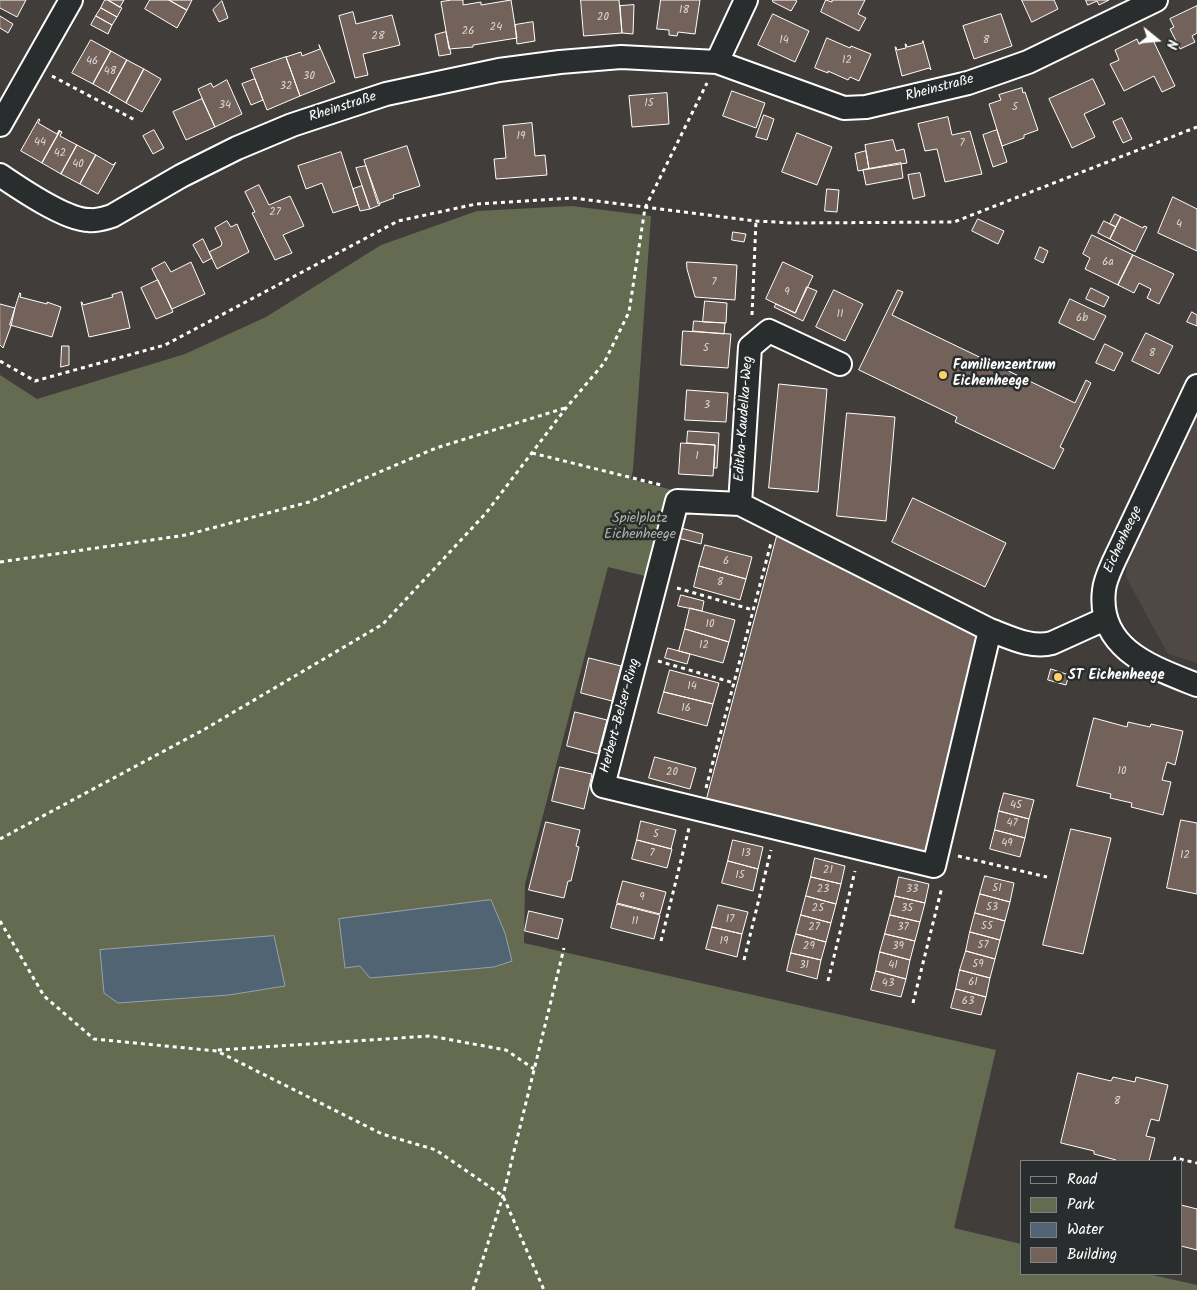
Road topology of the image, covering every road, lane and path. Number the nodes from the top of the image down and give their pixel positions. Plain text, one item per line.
1 (71, 0) edge
2 (746, 0) edge
3 (1156, 0) edge
4 (717, 62) junction
5 (34, 67) junction
6 (135, 120) dead end
7 (0, 125) edge
8 (1197, 127) edge
9 (0, 175) edge
10 (645, 208) junction
11 (756, 220) junction
12 (750, 347) junction
13 (0, 361) edge
14 (840, 364) dead end
15 (1197, 386) edge
16 (566, 408) junction
17 (532, 453) junction
18 (677, 501) junction
19 (740, 504) junction
20 (776, 523) junction
21 (0, 562) edge
22 (656, 582) junction
23 (753, 610) junction
24 (1105, 619) junction
25 (990, 630) junction
26 (637, 656) junction
27 (734, 683) junction
28 (1197, 685) edge
29 (697, 809) junction
30 (777, 828) junction
31 (0, 839) edge
32 (861, 848) junction
33 (935, 858) junction
34 (1047, 877) dead end
35 (0, 921) edge
36 (661, 941) dead end
37 (564, 948) dead end
38 (744, 960) dead end
39 (828, 981) dead end
40 (913, 1004) dead end
41 (218, 1050) junction
42 (534, 1069) junction
43 (1174, 1160) edge
44 (1197, 1163) edge
45 (503, 1196) junction
46 (473, 1290) edge
47 (544, 1290) edge

1 - 5 street
2 - 4 street
3 - 4 street, Rheinstraße
4 - 9 street, Rheinstraße
4 - 10 path
5 - 6 path
5 - 7 street
8 - 11 path
10 - 11 path
10 - 13 path
10 - 16 path
11 - 12 path
12 - 14 street, Editha-Kaudelka-Weg
12 - 19 street, Editha-Kaudelka-Weg
15 - 24 street, Eichenheege
16 - 17 path
16 - 21 path
17 - 18 path
17 - 31 path
18 - 19 street
18 - 22 street, Herbert-Belser-Ring
19 - 20 street
20 - 23 path
20 - 25 street
22 - 23 path
22 - 26 street, Herbert-Belser-Ring
23 - 27 path
24 - 25 street
24 - 28 street, Eichenheege
25 - 33 street
26 - 27 path
26 - 29 street, Herbert-Belser-Ring
27 - 29 path
29 - 30 street, Herbert-Belser-Ring
29 - 36 path
30 - 32 street, Herbert-Belser-Ring
30 - 38 path
32 - 33 street, Herbert-Belser-Ring
32 - 39 path
33 - 34 path
33 - 40 path
35 - 41 path
37 - 42 path
41 - 42 path
41 - 45 path
42 - 45 path
43 - 44 path
45 - 46 path
45 - 47 path

